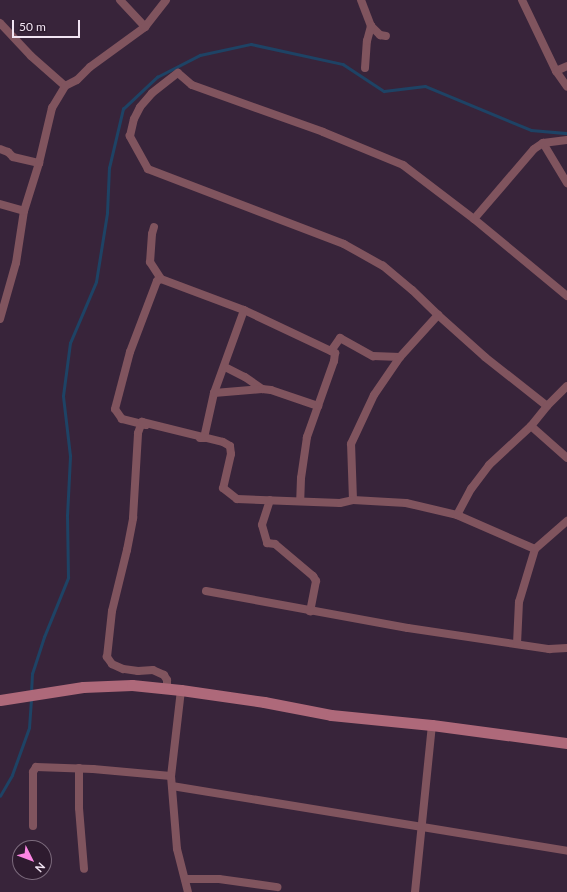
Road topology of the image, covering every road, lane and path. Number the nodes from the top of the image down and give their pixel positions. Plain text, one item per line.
1 (120, 0) edge
2 (166, 0) edge
3 (361, 0) edge
4 (522, 0) edge
5 (0, 23) edge
6 (371, 26) junction
7 (145, 27) junction
8 (386, 36) dead end
9 (567, 66) edge
10 (365, 68) dead end
11 (556, 71) junction
12 (65, 86) junction
13 (567, 87) edge
14 (567, 140) edge
15 (543, 143) junction
16 (0, 149) edge
17 (39, 163) junction
18 (567, 183) edge
19 (0, 204) edge
20 (24, 210) junction
21 (474, 219) junction
22 (154, 227) dead end
23 (161, 279) junction
24 (567, 296) edge
25 (244, 310) junction
26 (438, 315) junction
27 (0, 319) edge
28 (331, 351) junction
29 (400, 357) junction
30 (225, 367) junction
31 (567, 386) edge
32 (262, 389) junction
33 (214, 393) junction
34 (318, 406) junction
35 (547, 406) junction
36 (531, 426) junction
37 (204, 438) junction
38 (567, 458) edge
39 (270, 500) junction
40 (353, 500) junction
41 (300, 502) junction
42 (457, 515) junction
43 (567, 521) edge
44 (535, 549) junction
45 (206, 591) dead end
46 (310, 611) junction
47 (516, 644) junction
48 (567, 648) edge
49 (167, 689) junction
50 (181, 690) junction
51 (0, 700) edge
52 (432, 725) junction
53 (567, 743) edge
54 (79, 768) junction
55 (171, 776) junction
56 (172, 786) junction
57 (33, 826) dead end
58 (421, 827) junction
59 (567, 851) edge
60 (84, 869) dead end
61 (185, 879) junction
62 (278, 887) dead end
63 (188, 892) edge
64 (415, 892) edge

1 - 7 street
2 - 7 street
3 - 6 street
4 - 11 street
5 - 12 street
6 - 8 street
6 - 10 street
7 - 12 street
9 - 11 street
11 - 13 street
12 - 17 street
14 - 15 street
15 - 18 street
15 - 21 street
16 - 17 street
17 - 20 street
19 - 20 street
20 - 27 street
21 - 24 street
21 - 26 street
22 - 23 street
23 - 25 street
23 - 37 street
25 - 28 street
25 - 30 street
26 - 29 street
26 - 35 street
28 - 29 street
28 - 34 street
29 - 40 street
30 - 32 street
30 - 33 street
31 - 35 street
32 - 33 street
32 - 34 street
33 - 37 street
34 - 41 street
35 - 36 street
36 - 38 street
36 - 42 street
37 - 39 street
37 - 49 street
39 - 41 street
39 - 46 street
40 - 41 street
40 - 42 street
42 - 44 street
43 - 44 street
44 - 47 street
45 - 46 street
46 - 47 street
47 - 48 street
49 - 50 street
49 - 51 street
50 - 52 street
50 - 55 street
52 - 53 street
52 - 58 street
54 - 55 street
54 - 57 street
54 - 60 street
55 - 56 street
56 - 58 street
56 - 61 street
58 - 59 street
58 - 64 street
61 - 62 street
61 - 63 street

